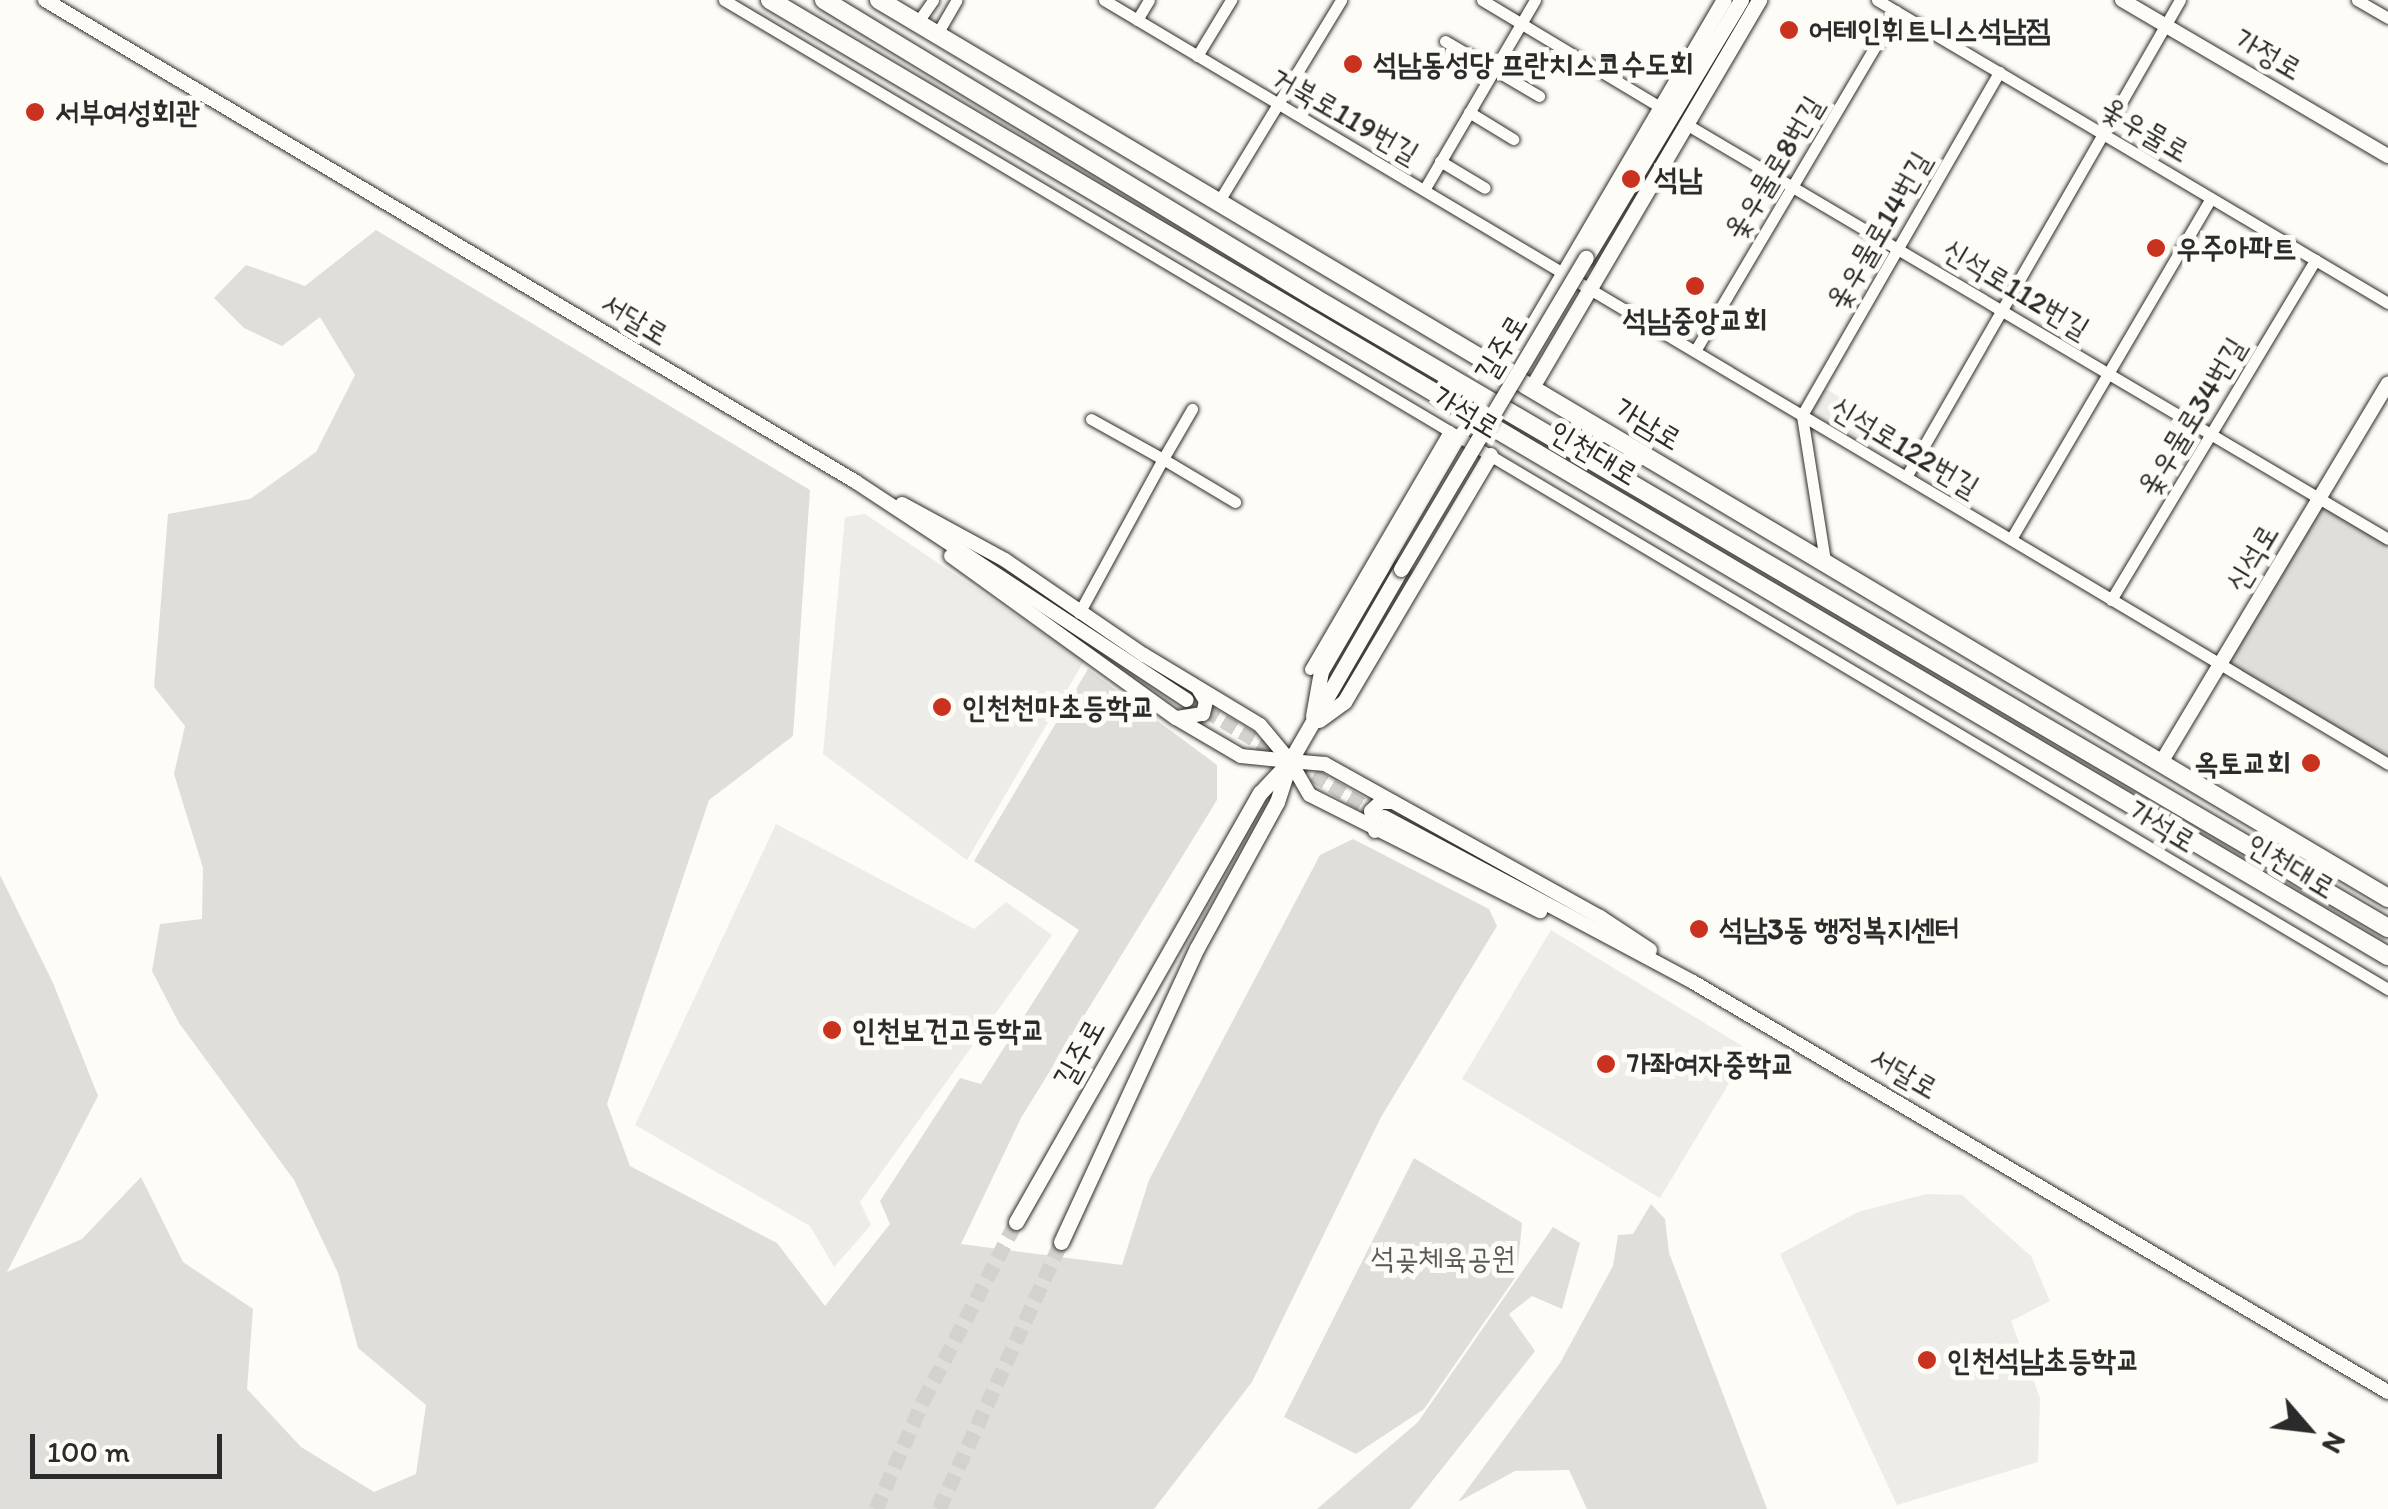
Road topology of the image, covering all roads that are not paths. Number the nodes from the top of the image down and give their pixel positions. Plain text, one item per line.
1 (45, 0) edge
2 (724, 0) edge
3 (770, 0) edge
4 (824, 0) edge
5 (840, 0) edge
6 (879, 0) edge
7 (933, 0) edge
8 (957, 0) edge
9 (1104, 0) edge
10 (1149, 0) edge
11 (1231, 0) edge
12 (1341, 0) edge
13 (1482, 0) edge
14 (1535, 0) edge
15 (1724, 0) edge
16 (1741, 0) edge
17 (1758, 0) edge
18 (1877, 0) edge
19 (2122, 0) edge
20 (2180, 0) edge
21 (2358, 0) edge
22 (1896, 11) junction
23 (2388, 18) edge
24 (1137, 20) junction
25 (917, 23) junction
26 (1522, 24) junction
27 (2164, 26) junction
28 (937, 34) junction
29 (1445, 42) dead end
30 (898, 44) junction
31 (1198, 56) junction
32 (1494, 70) junction
33 (1999, 72) junction
34 (1539, 96) dead end
35 (1277, 106) junction
36 (1660, 107) junction
37 (1469, 112) junction
38 (1686, 124) junction
39 (2102, 134) junction
40 (1513, 139) dead end
41 (2388, 156) edge
42 (1440, 162) junction
43 (1792, 185) junction
44 (1485, 188) dead end
45 (1424, 190) junction
46 (2211, 198) junction
47 (1219, 201) junction
48 (1898, 248) junction
49 (2315, 260) junction
50 (1562, 272) junction
51 (1587, 287) junction
52 (2388, 303) edge
53 (2001, 310) junction
54 (1694, 350) junction
55 (1506, 372) junction
56 (2107, 372) junction
57 (2388, 383) edge
58 (1532, 387) junction
59 (1192, 409) dead end
60 (1802, 415) junction
61 (1092, 418) dead end
62 (1453, 434) junction
63 (2211, 434) junction
64 (1490, 456) junction
65 (1163, 459) junction
66 (1906, 478) junction
67 (856, 482) junction
68 (2320, 498) junction
69 (1235, 502) dead end
70 (2011, 539) junction
71 (2388, 539) edge
72 (1825, 561) junction
73 (2112, 600) junction
74 (1080, 613) junction
75 (2220, 666) junction
76 (1310, 669) dead end
77 (1198, 687) junction
78 (1187, 700) tunnel mouth
79 (1176, 718) junction
80 (1312, 725) junction
81 (1290, 761) junction
82 (2162, 761) junction
83 (2388, 764) edge
84 (1393, 802) junction
85 (1384, 818) tunnel mouth
86 (1375, 831) junction
87 (2386, 892) edge
88 (2388, 928) edge
89 (2388, 956) edge
90 (1694, 982) junction
91 (2388, 989) edge
92 (1016, 1222) tunnel mouth
93 (1061, 1242) tunnel mouth
94 (2388, 1392) edge

1 - 67 street, 서달로
2 - 62 street, 가석로
3 - 89 main road, 인천대로
4 - 30 main road, 인천대로
5 - 30 main road
6 - 25 main road, 가남로
7 - 25 street
8 - 28 street
9 - 24 street, 거북로119번길
10 - 24 street
11 - 31 street
12 - 35 street
13 - 26 street
14 - 26 street
15 - 36 main road
16 - 80 main road, 길주로, bridge
17 - 38 main road
18 - 22 street, 옻우물로
19 - 27 street, 가정로
20 - 27 street
21 - 23 street
22 - 33 street, 옻우물로
22 - 43 street, 옻우물로8번길
24 - 31 street, 거북로119번길
25 - 28 main road, 가남로
26 - 32 street
26 - 36 street
27 - 39 street
27 - 41 street, 가정로
28 - 47 main road, 가남로
29 - 32 street
30 - 88 main road, 인천대로
31 - 35 street, 거북로119번길
32 - 34 street
32 - 37 street
33 - 39 street, 옻우물로
33 - 48 street, 옻우물로14번길
35 - 45 street, 거북로119번길
35 - 47 street
36 - 50 main road
37 - 40 street
37 - 42 street
38 - 43 street, 신석로112번길
38 - 51 main road
39 - 46 street, 옻우물로
39 - 53 street
42 - 44 street
42 - 45 street
43 - 48 street, 신석로112번길
43 - 54 street, 옻우물로8번길
45 - 50 street, 거북로119번길
46 - 49 street, 옻우물로
46 - 56 street
47 - 55 main road, 가남로
48 - 53 street, 신석로112번길
48 - 60 street, 옻우물로14번길
49 - 52 street, 옻우물로
49 - 63 street, 옻우물로34번길
50 - 51 street, 신석로122번길
50 - 55 main road
51 - 54 street, 신석로122번길
51 - 58 main road
53 - 56 street, 신석로112번길
53 - 66 street
54 - 60 street, 신석로122번길
55 - 58 main road, 가남로
56 - 63 street, 신석로112번길
56 - 70 street
57 - 68 street, 신석로
58 - 72 main road, 가남로
59 - 65 street
60 - 66 street, 신석로122번길
60 - 72 street
61 - 65 street
62 - 64 street, 가석로
62 - 76 street
62 - 80 main road, 길주로
63 - 68 street, 신석로112번길
63 - 73 street, 옻우물로34번길
64 - 80 main road, 길주로
64 - 91 street, 가석로
65 - 69 street
65 - 74 street
66 - 70 street, 신석로122번길
67 - 74 street
67 - 78 street, 서달로
67 - 79 street
68 - 71 street, 신석로112번길
68 - 75 street, 신석로
70 - 73 street, 신석로122번길
72 - 82 main road, 가남로
73 - 75 street, 신석로122번길
74 - 77 street
75 - 82 street, 신석로
75 - 83 street, 신석로122번길
77 - 79 street
77 - 81 street
79 - 81 street
80 - 81 main road, 길주로
81 - 84 street
81 - 86 street
81 - 92 main road, 길주로
81 - 93 main road, 길주로
82 - 87 main road, 가남로
84 - 86 street
84 - 90 street
85 - 90 street, 서달로
86 - 90 street
90 - 94 street, 서달로

